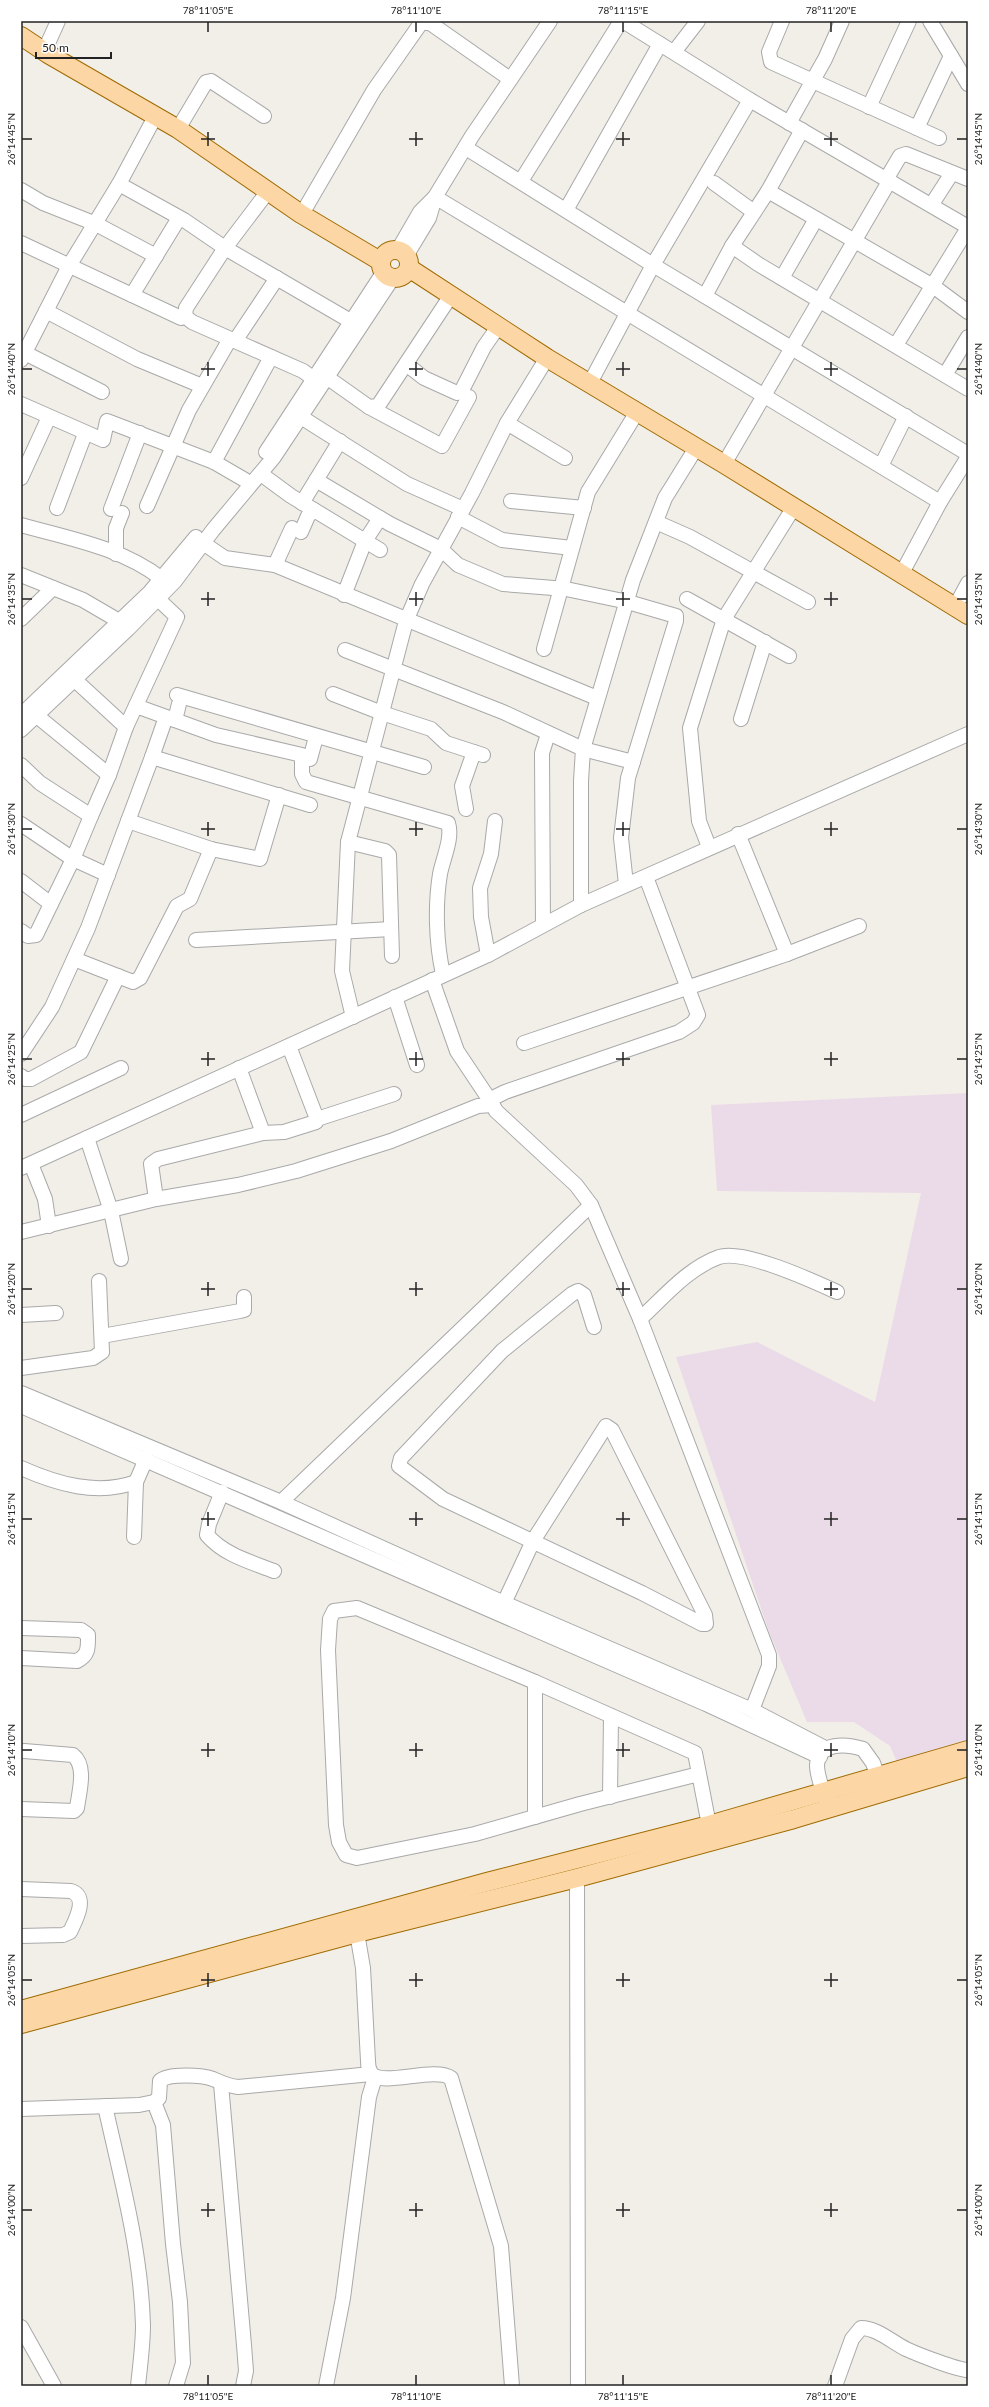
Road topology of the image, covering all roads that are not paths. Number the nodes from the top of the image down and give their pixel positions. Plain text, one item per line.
1 (58, 21) edge
2 (550, 21) edge
3 (698, 21) edge
4 (782, 21) edge
5 (842, 21) edge
6 (908, 21) edge
7 (930, 21) edge
8 (629, 23) edge
9 (21, 36) edge
10 (660, 44) junction
11 (44, 52) junction
12 (674, 52) junction
13 (951, 56) junction
14 (510, 80) junction
15 (812, 81) junction
16 (968, 84) edge
17 (750, 100) junction
18 (869, 107) junction
19 (156, 116) junction
20 (264, 116) dead end
21 (789, 123) junction
22 (178, 128) junction
23 (917, 128) junction
24 (802, 130) junction
25 (939, 138) dead end
26 (466, 148) junction
27 (952, 173) junction
28 (889, 179) junction
29 (968, 179) edge
30 (521, 181) junction
31 (714, 183) dead end
32 (119, 184) junction
33 (21, 190) edge
34 (269, 190) junction
35 (768, 191) junction
36 (435, 197) junction
37 (932, 204) junction
38 (306, 207) junction
39 (566, 210) junction
40 (754, 212) junction
41 (179, 218) junction
42 (816, 219) junction
43 (96, 224) junction
44 (968, 227) edge
45 (854, 241) junction
46 (21, 243) edge
47 (732, 246) junction
48 (225, 248) junction
49 (156, 256) junction
50 (394, 265) junction
51 (653, 265) junction
52 (69, 266) junction
53 (277, 278) junction
54 (782, 278) junction
55 (933, 286) junction
56 (132, 295) junction
57 (705, 296) junction
58 (820, 300) junction
59 (446, 303) junction
60 (46, 311) junction
61 (968, 312) edge
62 (628, 313) junction
63 (185, 316) junction
64 (357, 324) junction
65 (498, 327) junction
66 (968, 337) edge
67 (233, 340) junction
68 (896, 345) junction
69 (791, 348) junction
70 (23, 356) edge
71 (271, 357) junction
72 (547, 358) junction
73 (406, 364) junction
74 (945, 375) junction
75 (321, 378) junction
76 (590, 383) junction
77 (202, 386) junction
78 (968, 389) edge
79 (102, 392) dead end
80 (763, 395) junction
81 (469, 397) dead end
82 (21, 404) edge
83 (369, 407) junction
84 (637, 412) junction
85 (297, 414) junction
86 (906, 416) junction
87 (49, 417) junction
88 (507, 424) junction
89 (140, 433) junction
90 (85, 434) junction
91 (340, 441) junction
92 (174, 446) junction
93 (696, 448) junction
94 (968, 454) edge
95 (968, 457) edge
96 (565, 458) dead end
97 (214, 462) junction
98 (724, 464) junction
99 (881, 466) junction
100 (262, 474) junction
101 (21, 478) edge
102 (245, 480) junction
103 (316, 480) junction
104 (512, 501) dead end
105 (940, 502) junction
106 (148, 506) dead end
107 (308, 507) junction
108 (794, 507) junction
109 (57, 508) dead end
110 (584, 508) junction
111 (461, 513) junction
112 (380, 518) junction
113 (656, 522) junction
114 (21, 525) edge
115 (365, 542) junction
116 (203, 543) junction
117 (572, 548) junction
118 (441, 549) junction
119 (380, 550) dead end
120 (116, 554) junction
121 (275, 565) junction
122 (752, 571) junction
123 (902, 573) junction
124 (21, 575) edge
125 (162, 579) junction
126 (968, 583) edge
127 (53, 588) junction
128 (559, 588) junction
129 (344, 595) junction
130 (158, 599) junction
131 (687, 599) dead end
132 (628, 602) junction
133 (808, 602) dead end
134 (962, 611) edge
135 (21, 619) edge
136 (724, 619) junction
137 (119, 621) junction
138 (406, 621) junction
139 (765, 642) junction
140 (544, 648) dead end
141 (346, 650) dead end
142 (789, 656) dead end
143 (394, 668) junction
144 (75, 680) junction
145 (333, 694) dead end
146 (597, 698) junction
147 (136, 706) junction
148 (382, 714) junction
149 (21, 715) edge
150 (37, 716) junction
151 (170, 719) junction
152 (741, 719) dead end
153 (126, 727) junction
154 (21, 730) edge
155 (548, 734) junction
156 (968, 734) edge
157 (316, 737) junction
158 (583, 749) junction
159 (372, 754) junction
160 (152, 757) junction
161 (310, 759) dead end
162 (632, 762) junction
163 (21, 765) edge
164 (424, 767) dead end
165 (109, 775) junction
166 (279, 794) junction
167 (360, 798) junction
168 (310, 805) dead end
169 (466, 809) dead end
170 (91, 816) junction
171 (128, 821) junction
172 (495, 821) dead end
173 (21, 824) edge
174 (738, 834) junction
175 (348, 842) junction
176 (710, 847) junction
177 (211, 849) junction
178 (73, 859) junction
179 (108, 875) junction
180 (646, 876) junction
181 (21, 881) edge
182 (626, 884) junction
183 (51, 904) junction
184 (581, 905) junction
185 (543, 925) junction
186 (859, 926) dead end
187 (391, 929) junction
188 (343, 930) junction
189 (21, 931) edge
190 (196, 940) dead end
191 (787, 954) junction
192 (488, 955) junction
193 (392, 956) dead end
194 (74, 959) junction
195 (118, 976) junction
196 (437, 977) junction
197 (686, 987) junction
198 (395, 998) junction
199 (353, 1017) junction
200 (524, 1043) dead end
201 (289, 1046) junction
202 (21, 1054) edge
203 (417, 1065) dead end
204 (121, 1068) dead end
205 (239, 1068) junction
206 (21, 1076) edge
207 (394, 1094) dead end
208 (491, 1103) junction
209 (21, 1116) edge
210 (317, 1119) junction
211 (263, 1133) junction
212 (87, 1138) junction
213 (26, 1166) edge
214 (156, 1200) junction
215 (591, 1205) junction
216 (111, 1211) junction
217 (49, 1226) junction
218 (21, 1232) edge
219 (121, 1259) dead end
220 (99, 1281) dead end
221 (837, 1292) dead end
222 (244, 1297) dead end
223 (56, 1313) dead end
224 (21, 1315) edge
225 (640, 1319) junction
226 (594, 1327) dead end
227 (102, 1336) junction
228 (21, 1368) edge
229 (21, 1393) edge
230 (21, 1406) edge
231 (146, 1459) junction
232 (21, 1468) edge
233 (136, 1482) junction
234 (222, 1492) junction
235 (282, 1502) junction
236 (134, 1537) dead end
237 (533, 1541) junction
238 (274, 1572) dead end
239 (504, 1603) junction
240 (21, 1628) edge
241 (21, 1658) edge
242 (535, 1682) junction
243 (752, 1710) junction
244 (611, 1716) junction
245 (968, 1750) edge
246 (24, 1751) dead end
247 (823, 1753) junction
248 (968, 1767) edge
249 (699, 1774) junction
250 (881, 1784) junction
251 (824, 1792) junction
252 (610, 1797) junction
253 (21, 1809) edge
254 (830, 1809) junction
255 (535, 1816) junction
256 (709, 1825) junction
257 (577, 1878) junction
258 (21, 1889) edge
259 (357, 1932) junction
260 (21, 1936) edge
261 (21, 2010) edge
262 (21, 2024) edge
263 (373, 2075) junction
264 (221, 2084) junction
265 (154, 2102) junction
266 (105, 2106) junction
267 (21, 2109) edge
268 (21, 2327) edge
269 (968, 2370) edge
270 (54, 2386) edge
271 (138, 2386) edge
272 (176, 2386) edge
273 (243, 2386) edge
274 (326, 2386) edge
275 (512, 2386) edge
276 (578, 2386) edge
277 (835, 2386) edge

1 - 11 street
2 - 14 street
3 - 12 street
4 - 15 street
5 - 15 street
6 - 18 street
7 - 13 street
8 - 10 street
8 - 30 street
9 - 11 main road
10 - 12 street
10 - 39 street
11 - 19 main road
12 - 17 street
13 - 16 street
13 - 23 street
14 - 26 street
14 - 38 street
15 - 18 street
15 - 21 street
17 - 21 street
17 - 51 street
18 - 23 street
19 - 22 main road
19 - 32 street
20 - 22 street
21 - 24 street
22 - 34 main road
23 - 25 street
24 - 28 street
24 - 35 street
26 - 30 street
26 - 36 street
27 - 28 street
27 - 29 street
27 - 37 street
28 - 37 street
28 - 45 street
30 - 39 street
31 - 40 street
32 - 41 street
32 - 43 street
33 - 43 street
34 - 38 main road
34 - 48 street
34 - 50 main road
35 - 40 street
35 - 42 street
36 - 50 street
36 - 62 street
37 - 44 street
38 - 50 main road
39 - 51 street
40 - 47 street
41 - 48 street
41 - 49 street
42 - 45 street
42 - 54 street
43 - 49 street
43 - 52 street
44 - 55 street
45 - 55 street
45 - 58 street
46 - 52 street
47 - 54 street
47 - 57 street
48 - 53 street
48 - 63 street
49 - 56 street
50 - 59 main road
50 - 64 street
50 - 65 main road
51 - 57 street
51 - 62 street
52 - 56 street
52 - 60 street
53 - 64 street
53 - 67 street
54 - 58 street
55 - 61 street
55 - 68 street
56 - 63 street
57 - 69 street
58 - 68 street
58 - 69 street
59 - 65 main road
59 - 73 street
60 - 70 street
60 - 77 street
62 - 76 street
62 - 80 street
63 - 67 street
64 - 75 street
65 - 72 main road
65 - 73 street
66 - 74 street
67 - 71 street
67 - 77 street
68 - 74 street
69 - 80 street
69 - 86 street
70 - 79 street
71 - 75 street
71 - 97 street
72 - 76 main road
72 - 88 street
73 - 83 street
74 - 78 street
75 - 83 street
75 - 85 street
76 - 84 main road
77 - 92 street
80 - 98 street
80 - 99 street
81 - 83 street
82 - 87 street
84 - 93 main road
84 - 110 street
85 - 91 street
85 - 100 street
85 - 102 street
86 - 94 street
86 - 99 street
87 - 90 street
87 - 101 street
88 - 96 street
88 - 111 street
89 - 90 street
89 - 92 street
89 - 120 street
90 - 109 street
91 - 103 street
91 - 111 street
92 - 97 street
92 - 106 street
93 - 98 main road
93 - 113 street
95 - 105 street
97 - 102 street
98 - 108 main road
99 - 105 street
100 - 107 street
100 - 116 street
102 - 125 street
103 - 107 street
103 - 112 street
104 - 110 street
105 - 123 street
107 - 115 street
107 - 121 street
108 - 122 street
108 - 123 main road
110 - 117 street
111 - 117 street
111 - 118 street
112 - 115 street
112 - 118 street
113 - 122 street
113 - 132 street
114 - 120 street
115 - 119 street
115 - 129 street
116 - 121 street
116 - 130 street
117 - 128 street
118 - 128 street
118 - 138 street
120 - 125 street
121 - 129 street
122 - 133 street
122 - 136 street
123 - 134 main road
124 - 127 street
125 - 137 street
126 - 134 street
127 - 135 street
127 - 137 street
128 - 132 street
128 - 140 street
129 - 138 street
130 - 144 street
130 - 147 street
131 - 136 street
132 - 146 street
132 - 162 street
136 - 139 street
136 - 176 street
137 - 149 street
138 - 143 street
138 - 146 street
139 - 142 street
139 - 152 street
141 - 143 street
143 - 148 street
143 - 155 street
144 - 150 street
144 - 153 street
145 - 148 street
146 - 158 street
147 - 151 street
147 - 153 street
148 - 159 street
148 - 169 street
150 - 154 street
150 - 165 street
151 - 157 street
151 - 160 street
151 - 167 street
153 - 165 street
155 - 158 street
155 - 185 street
156 - 174 street
157 - 159 street
157 - 161 street
158 - 162 street
158 - 184 street
159 - 164 street
159 - 167 street
160 - 166 street
160 - 171 street
162 - 182 street
163 - 170 street
165 - 170 street
166 - 168 street
166 - 177 street
167 - 175 street
167 - 196 street
170 - 178 street
171 - 177 street
171 - 179 street
172 - 192 street
173 - 178 street
174 - 176 street
174 - 191 street
175 - 187 street
175 - 188 street
176 - 180 street
177 - 195 street
178 - 179 street
178 - 183 street
179 - 194 street
180 - 182 street
180 - 197 street
181 - 183 street
182 - 184 street
183 - 189 street
184 - 185 street
185 - 192 street
186 - 191 street
187 - 188 street
187 - 193 street
188 - 190 street
188 - 199 street
191 - 197 street
192 - 196 street
194 - 195 street
194 - 202 street
195 - 206 street
196 - 198 street
196 - 208 street
197 - 200 street
197 - 208 street
198 - 199 street
198 - 203 street
199 - 201 street
201 - 205 street
201 - 210 street
204 - 209 street
205 - 211 street
205 - 212 street
207 - 210 street
208 - 214 street
208 - 215 street
210 - 211 street
211 - 214 street
212 - 213 street
212 - 216 street
213 - 217 street
214 - 216 street
215 - 225 street
215 - 235 street
216 - 217 street
216 - 219 street
217 - 218 street
220 - 227 street
221 - 225 street
222 - 227 street
223 - 224 street
225 - 243 street
226 - 237 street
227 - 228 street
229 - 235 street
230 - 231 street
231 - 233 street
231 - 234 street
232 - 233 street
233 - 236 street
234 - 238 street
234 - 247 street
235 - 239 street
237 - 237 street
237 - 239 street
239 - 243 street
240 - 241 street
242 - 244 street
242 - 255 street
242 - 255 street
243 - 247 street
244 - 249 street
244 - 252 street
245 - 250 main road
246 - 253 street
247 - 250 street
247 - 251 street
248 - 250 main road
249 - 252 street
249 - 256 street
250 - 251 main road
250 - 254 main road
251 - 254 street
251 - 256 main road
252 - 255 street
254 - 257 main road
256 - 261 main road
257 - 259 main road
257 - 276 street
258 - 260 street
259 - 262 main road
259 - 263 street
263 - 264 street
263 - 274 street
263 - 275 street
264 - 265 street
264 - 273 street
265 - 266 street
265 - 272 street
266 - 267 street
266 - 271 street
268 - 270 street
269 - 277 street

